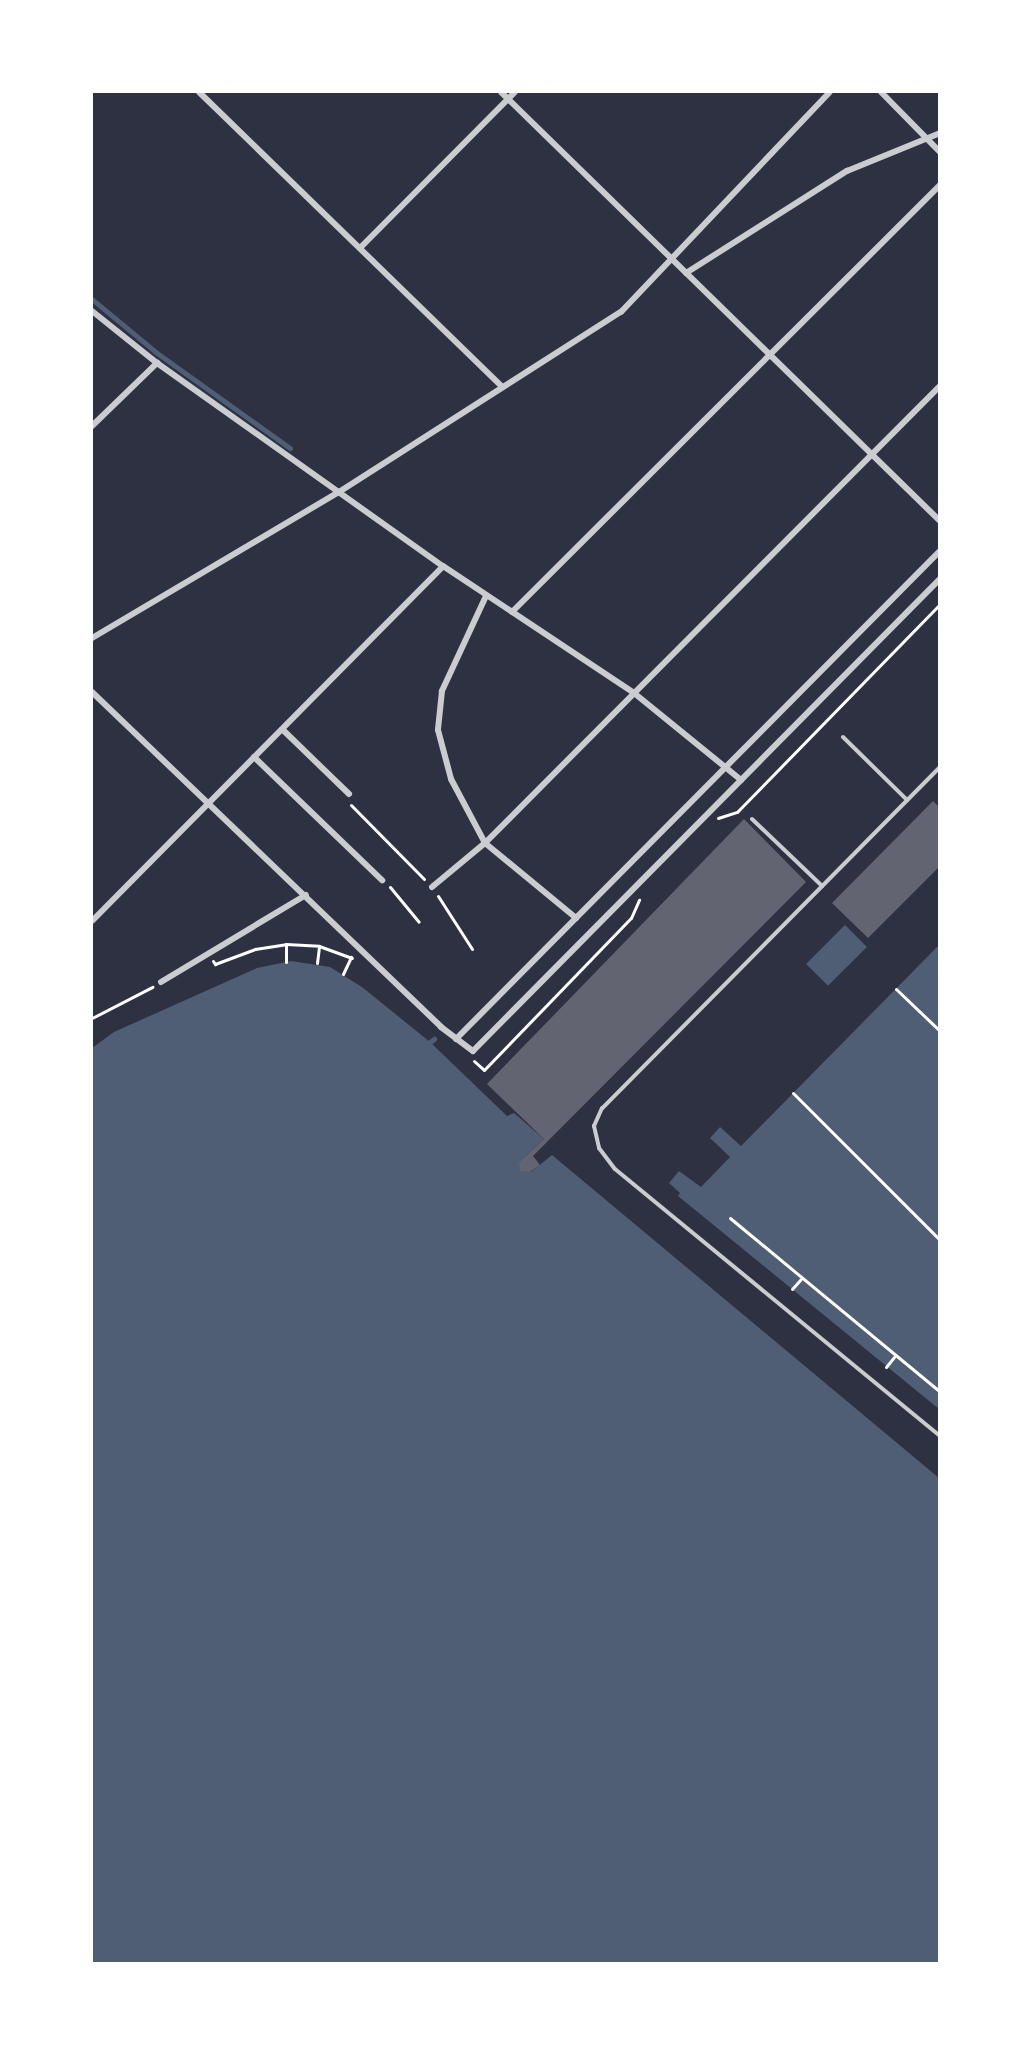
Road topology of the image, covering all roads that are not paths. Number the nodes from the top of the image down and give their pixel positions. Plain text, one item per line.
1 (199, 92) edge
2 (501, 92) edge
3 (515, 92) edge
4 (830, 92) edge
5 (881, 92) edge
6 (508, 99) junction
7 (939, 133) edge
8 (925, 137) junction
9 (939, 152) edge
10 (939, 185) edge
11 (360, 248) junction
12 (673, 260) junction
13 (686, 273) junction
14 (92, 311) edge
15 (770, 355) junction
16 (157, 363) junction
17 (939, 386) edge
18 (502, 387) junction
19 (92, 426) edge
20 (872, 454) junction
21 (339, 492) junction
22 (939, 521) edge
23 (939, 550) edge
24 (443, 566) junction
25 (939, 579) edge
26 (486, 596) junction
27 (512, 612) junction
28 (92, 638) edge
29 (92, 692) edge
30 (634, 693) junction
31 (283, 730) junction
32 (843, 737) dead end
33 (254, 757) junction
34 (939, 767) edge
35 (726, 768) junction
36 (741, 780) junction
37 (349, 794) road end
38 (907, 800) junction
39 (207, 804) junction
40 (752, 819) dead end
41 (485, 843) junction
42 (382, 880) road end
43 (822, 886) junction
44 (432, 887) road end
45 (306, 895) junction
46 (576, 918) junction
47 (92, 921) edge
48 (161, 982) road end
49 (456, 1039) junction
50 (939, 1436) edge

1 - 11 street
2 - 6 street
3 - 6 street
4 - 12 street
5 - 8 street
6 - 11 street
6 - 12 street
7 - 8 street
8 - 9 street
8 - 13 street
10 - 15 street
11 - 18 street
12 - 13 street
12 - 18 street
13 - 15 street
14 - 16 street
15 - 20 street
15 - 27 street
16 - 19 street
16 - 21 street
17 - 20 street
18 - 21 street
20 - 22 street
20 - 30 street
21 - 24 street
21 - 28 street
23 - 35 street
24 - 26 street
24 - 31 street
25 - 36 street
26 - 27 street
26 - 41 street
27 - 30 street
29 - 39 street
30 - 35 street
30 - 41 street
31 - 33 street
31 - 37 street
32 - 38 lane
33 - 39 street
33 - 42 street
34 - 38 lane
35 - 36 street
35 - 46 street
36 - 49 street
38 - 43 lane
39 - 45 street
39 - 47 street
40 - 43 lane
41 - 44 street
41 - 46 street
43 - 50 lane
45 - 48 street
45 - 49 street
46 - 49 street

